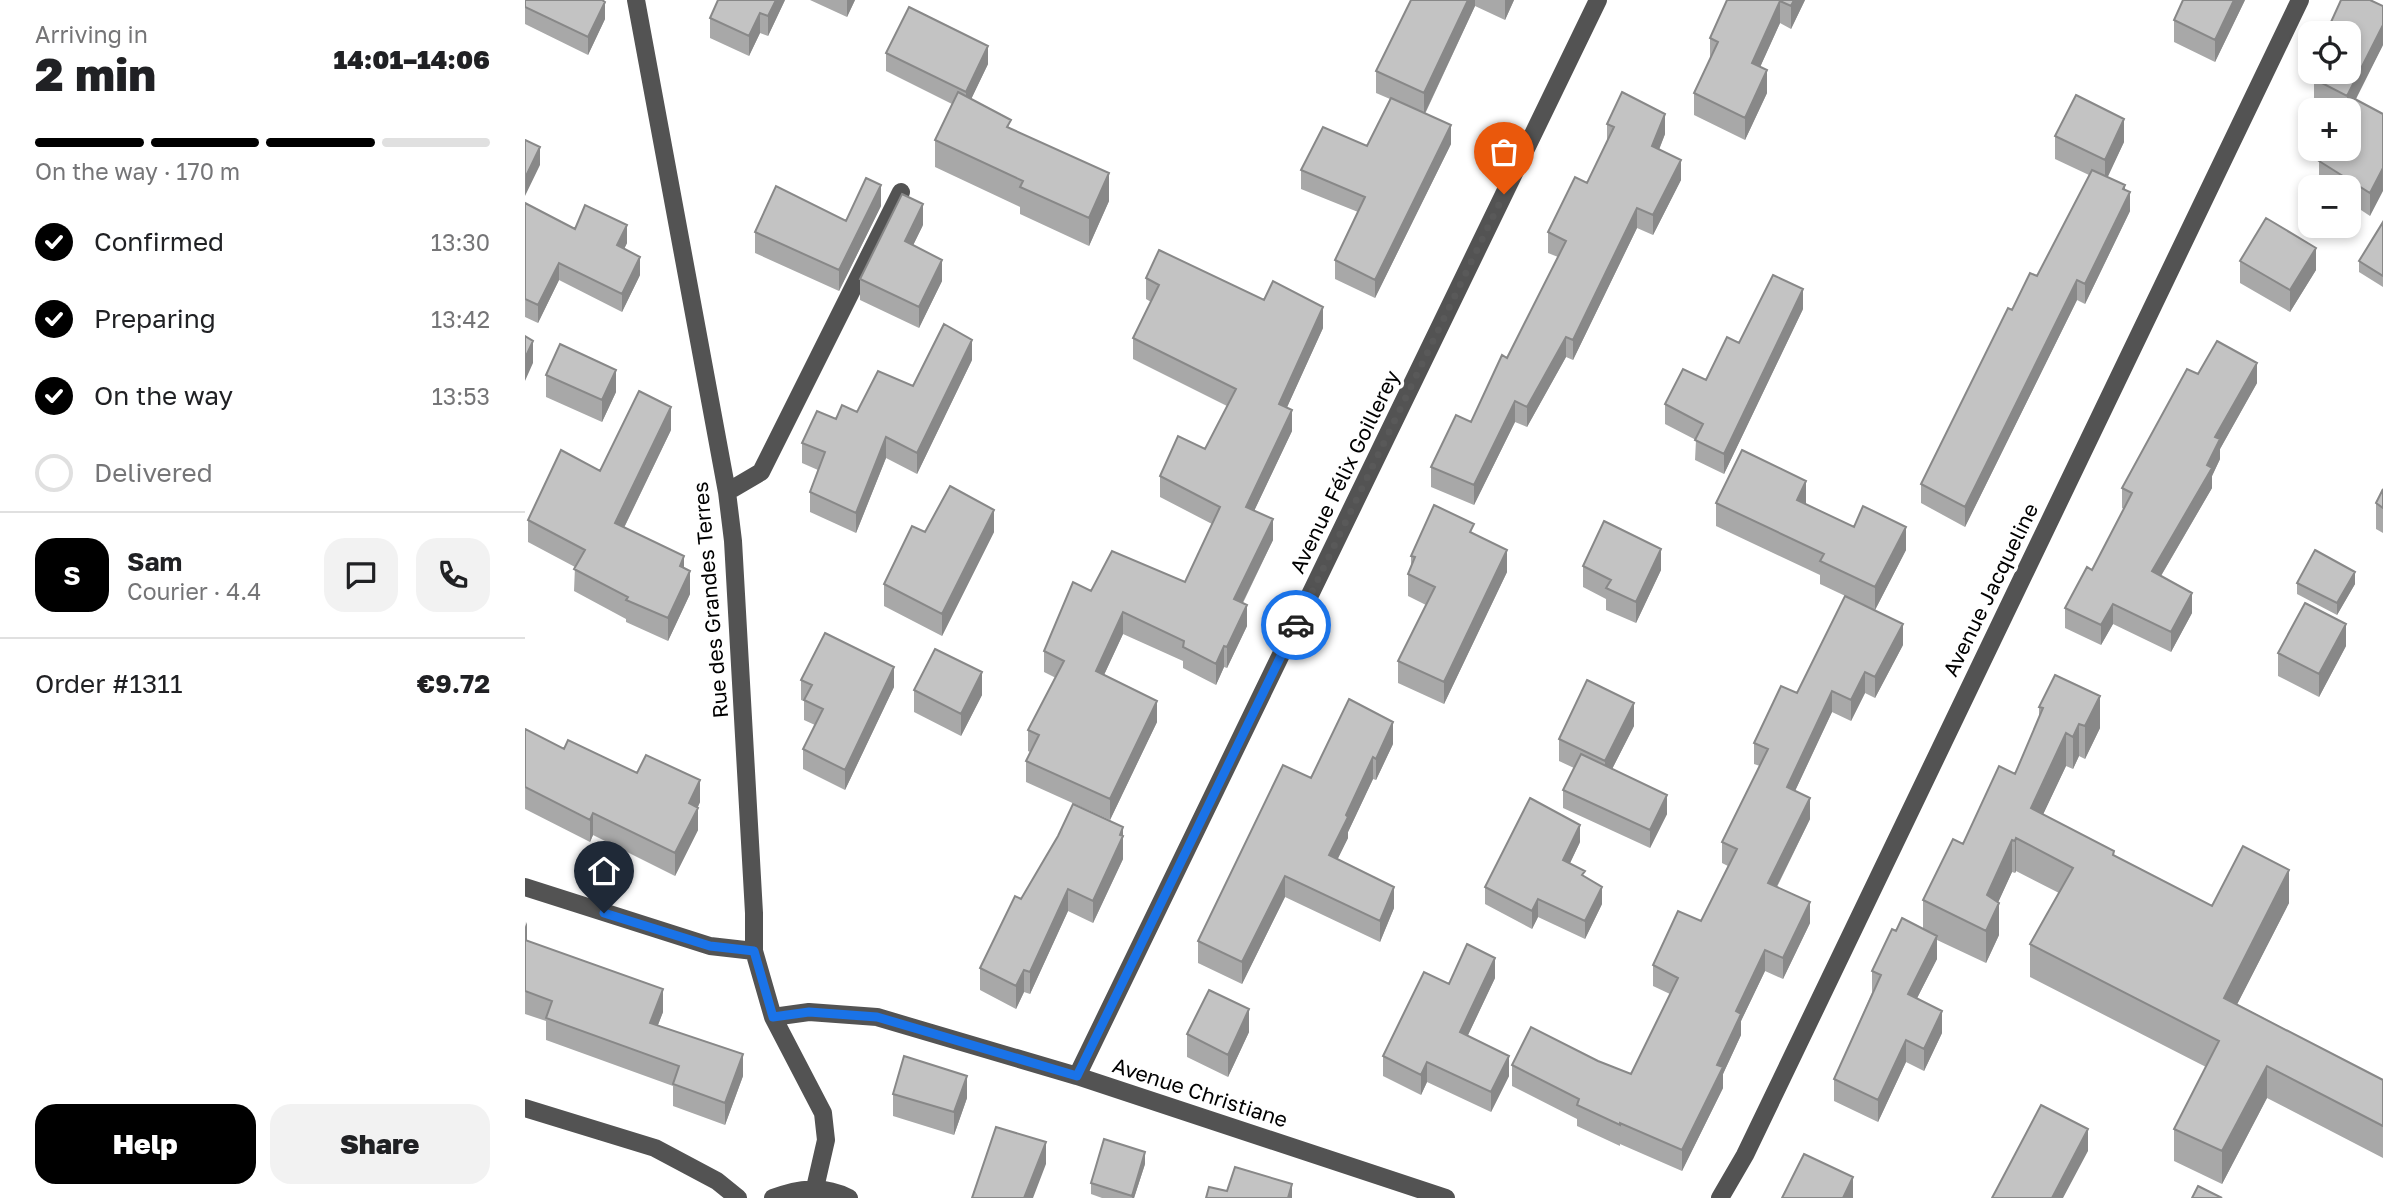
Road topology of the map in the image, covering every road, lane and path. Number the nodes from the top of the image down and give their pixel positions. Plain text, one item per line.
1 (636, 0) edge
2 (1598, 0) edge
3 (2300, 0) edge
4 (901, 192) edge
5 (727, 492) junction
6 (525, 887) edge
7 (754, 951) junction
8 (773, 1017) junction
9 (1077, 1076) junction
10 (525, 1108) edge
11 (815, 1188) junction
12 (738, 1198) edge
13 (773, 1198) edge
14 (849, 1198) edge
15 (1446, 1198) edge
16 (1720, 1198) edge

1 - 5 street, Rue des Grandes Terres
2 - 9 street, Avenue Félix Goillerey
3 - 16 street, Avenue Jacqueline
4 - 5 street
5 - 7 street, Rue des Grandes Terres
6 - 7 street
7 - 8 street, Rue des Grandes Terres
8 - 9 street, Avenue Christiane
8 - 11 street, Rue des Grandes Terres
9 - 15 street, Avenue Christiane
10 - 12 street
11 - 13 street
11 - 14 street

